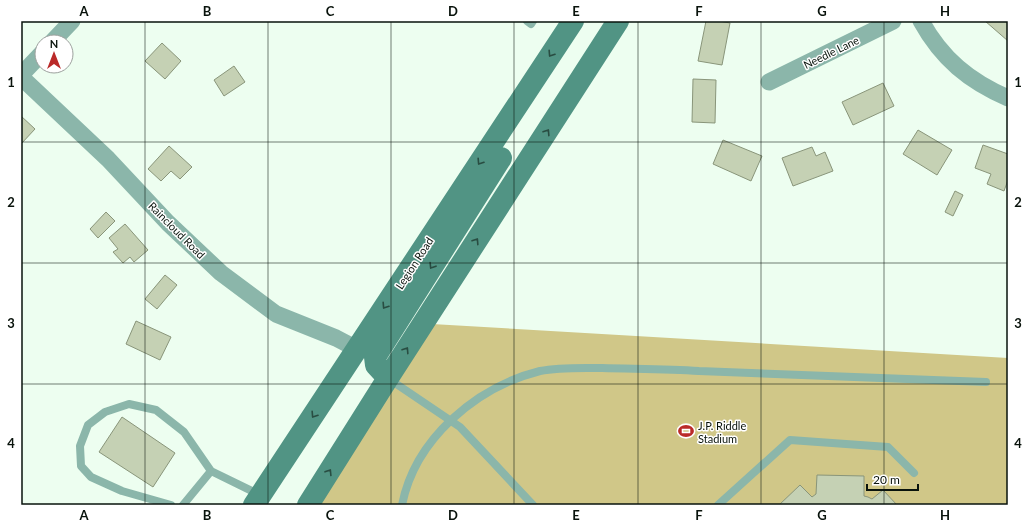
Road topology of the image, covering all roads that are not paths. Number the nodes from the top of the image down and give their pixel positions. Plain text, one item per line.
1 (72, 21) edge
2 (527, 21) edge
3 (533, 21) edge
4 (572, 21) edge
5 (618, 21) edge
6 (892, 21) edge
7 (921, 21) edge
8 (60, 34) edge
9 (34, 62) edge
10 (21, 76) edge
11 (769, 82) dead end
12 (1008, 98) edge
13 (514, 110) junction
14 (357, 349) junction
15 (388, 378) junction
16 (986, 382) dead end
17 (451, 420) junction
18 (211, 471) junction
19 (914, 473) dead end
20 (258, 500) edge
21 (171, 505) edge
22 (183, 505) edge
23 (308, 505) edge
24 (402, 505) edge
25 (533, 505) edge
26 (718, 505) edge

1 - 8 street
2 - 3 lane
4 -> 13 main road, Legion Road
15 -> 5 main road
6 - 11 street, Needle Lane
7 - 12 street
9 - 10 street, Raincloud Road
10 - 14 street, Raincloud Road
13 -> 14 main road, Legion Road
13 -> 15 main road
14 -> 20 main road, Legion Road
15 - 17 lane
23 -> 15 main road
16 - 17 lane
17 - 24 lane
17 - 25 lane
18 - 20 lane
18 - 21 lane
18 - 22 lane
19 - 26 lane

